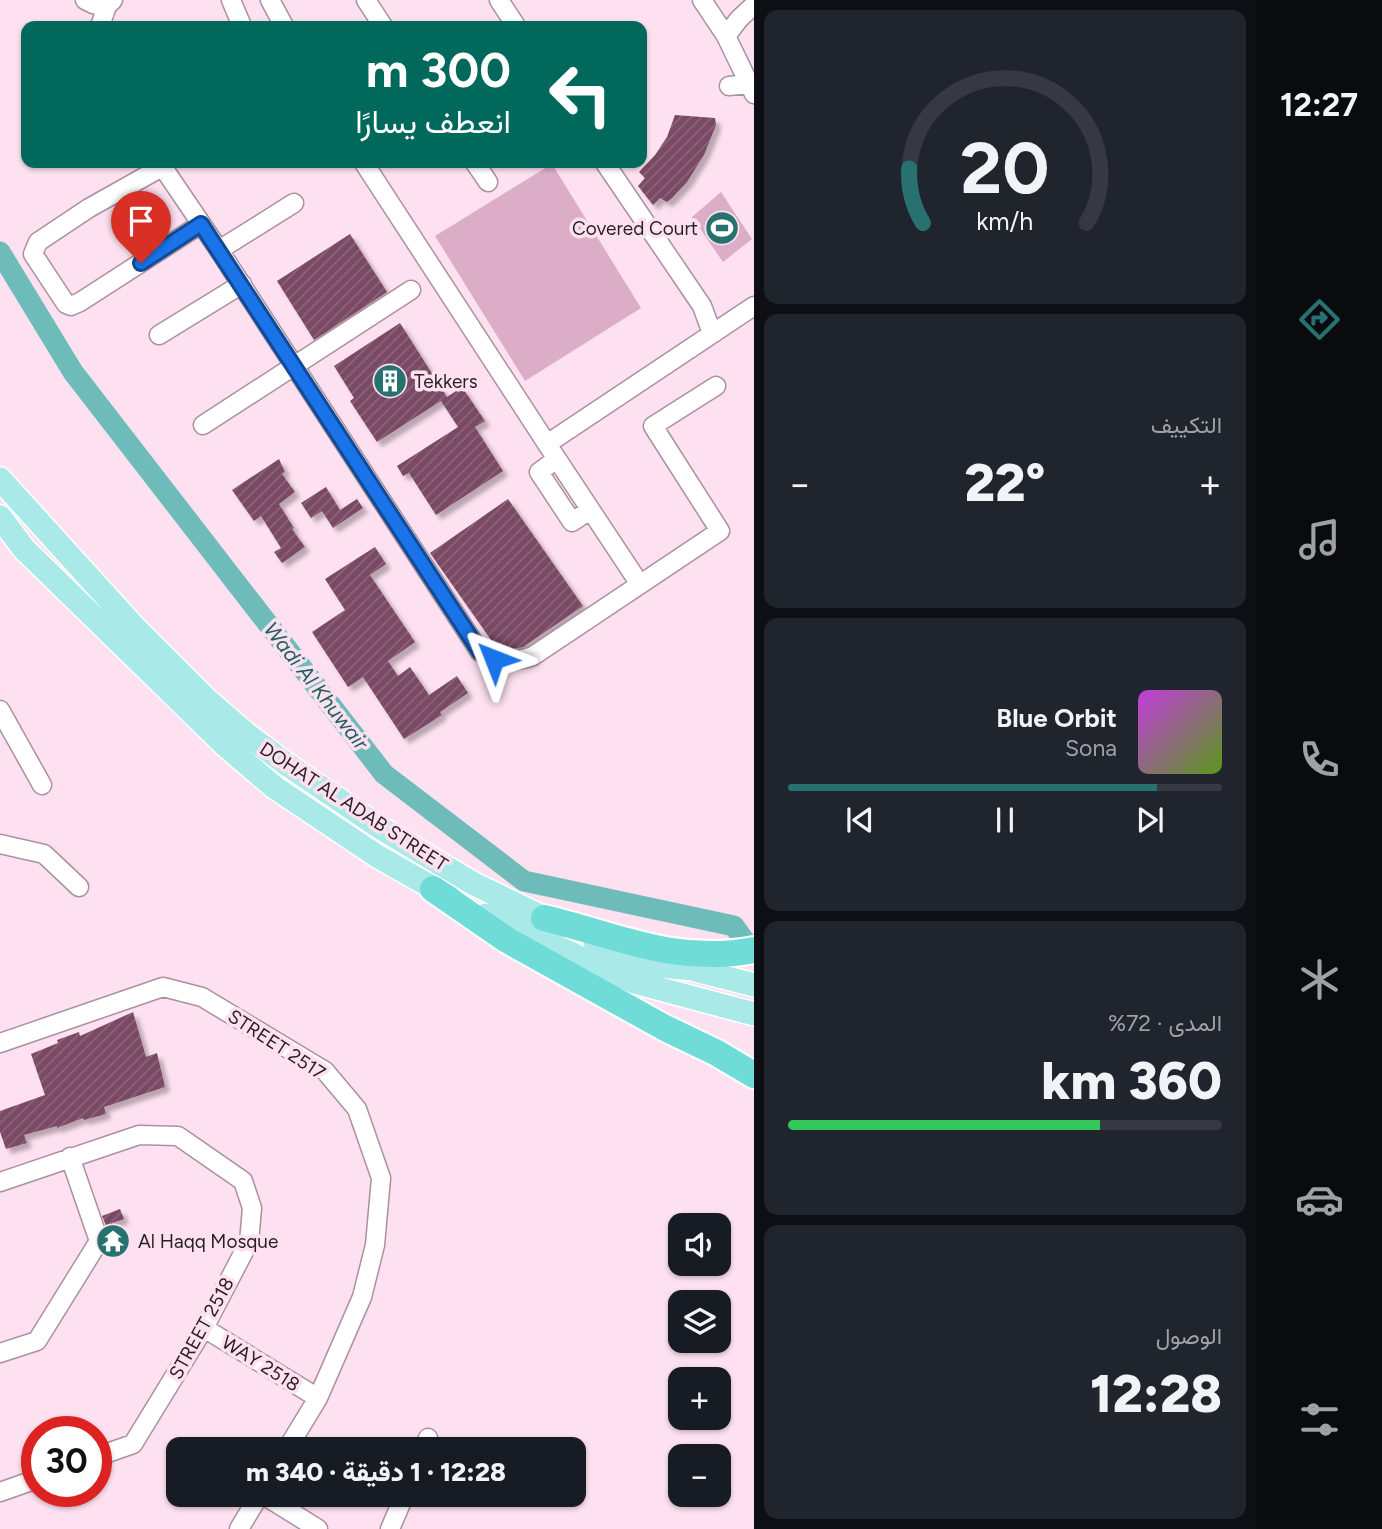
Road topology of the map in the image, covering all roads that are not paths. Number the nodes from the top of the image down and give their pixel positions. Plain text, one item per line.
1 (85, 0) edge
2 (231, 0) edge
3 (270, 0) edge
4 (366, 0) edge
5 (499, 0) edge
6 (702, 0) edge
7 (110, 3) edge
8 (754, 5) edge
9 (102, 21) edge
10 (240, 21) edge
11 (281, 21) edge
12 (380, 21) edge
13 (513, 21) edge
14 (726, 36) junction
15 (729, 86) dead end
16 (751, 89) edge
17 (156, 168) edge
18 (163, 168) edge
19 (370, 168) edge
20 (478, 168) edge
21 (608, 168) edge
22 (488, 182) dead end
23 (294, 203) dead end
24 (201, 224) junction
25 (219, 250) junction
26 (242, 284) junction
27 (411, 290) dead end
28 (754, 306) edge
29 (712, 333) junction
30 (159, 335) dead end
31 (295, 366) junction
32 (716, 386) dead end
33 (203, 425) dead end
34 (547, 444) junction
35 (0, 479) edge
36 (0, 517) edge
37 (639, 583) junction
38 (0, 710) edge
39 (43, 785) dead end
40 (0, 844) edge
41 (79, 887) dead end
42 (433, 889) junction
43 (544, 918) junction
44 (754, 950) edge
45 (754, 985) edge
46 (754, 1014) edge
47 (0, 1043) edge
48 (754, 1075) edge
49 (70, 1157) junction
50 (0, 1182) edge
51 (204, 1328) junction
52 (1, 1350) edge
53 (318, 1398) junction
54 (294, 1437) edge
55 (112, 1451) edge
56 (21, 1485) edge
57 (0, 1492) edge
58 (253, 1507) edge
59 (282, 1507) edge
60 (399, 1507) edge
61 (239, 1529) edge
62 (318, 1529) edge
63 (390, 1529) edge

1 - 7 street
2 - 10 street
3 - 11 street
4 - 12 street
5 - 13 street
6 - 14 street
7 - 9 street
8 - 14 street
14 - 16 street
15 - 16 street
17 - 24 street
18 - 24 street
19 - 34 street
20 - 22 street
21 - 29 street
23 - 25 street
24 - 25 street
25 - 26 street
26 - 30 street
26 - 31 street
27 - 31 street
28 - 29 street
29 - 34 street
31 - 33 street
31 - 37 street
32 - 37 street
34 - 37 street
35 - 43 main road, DOHAT AL ADAB STREET
36 - 42 main road, DOHAT AL ADAB STREET
38 - 39 street
40 - 41 street
42 - 46 main road, DOHAT AL ADAB STREET
42 - 48 highway
43 - 44 highway
43 - 45 main road, DOHAT AL ADAB STREET
47 - 53 street, STREET 2517
49 - 50 street, STREET 2518
49 - 51 street, STREET 2518
49 - 52 street
51 - 53 street, WAY 2518
51 - 55 street, STREET 2518
53 - 54 street, STREET 2517
56 - 57 street
58 - 61 street
59 - 62 street
60 - 63 street

